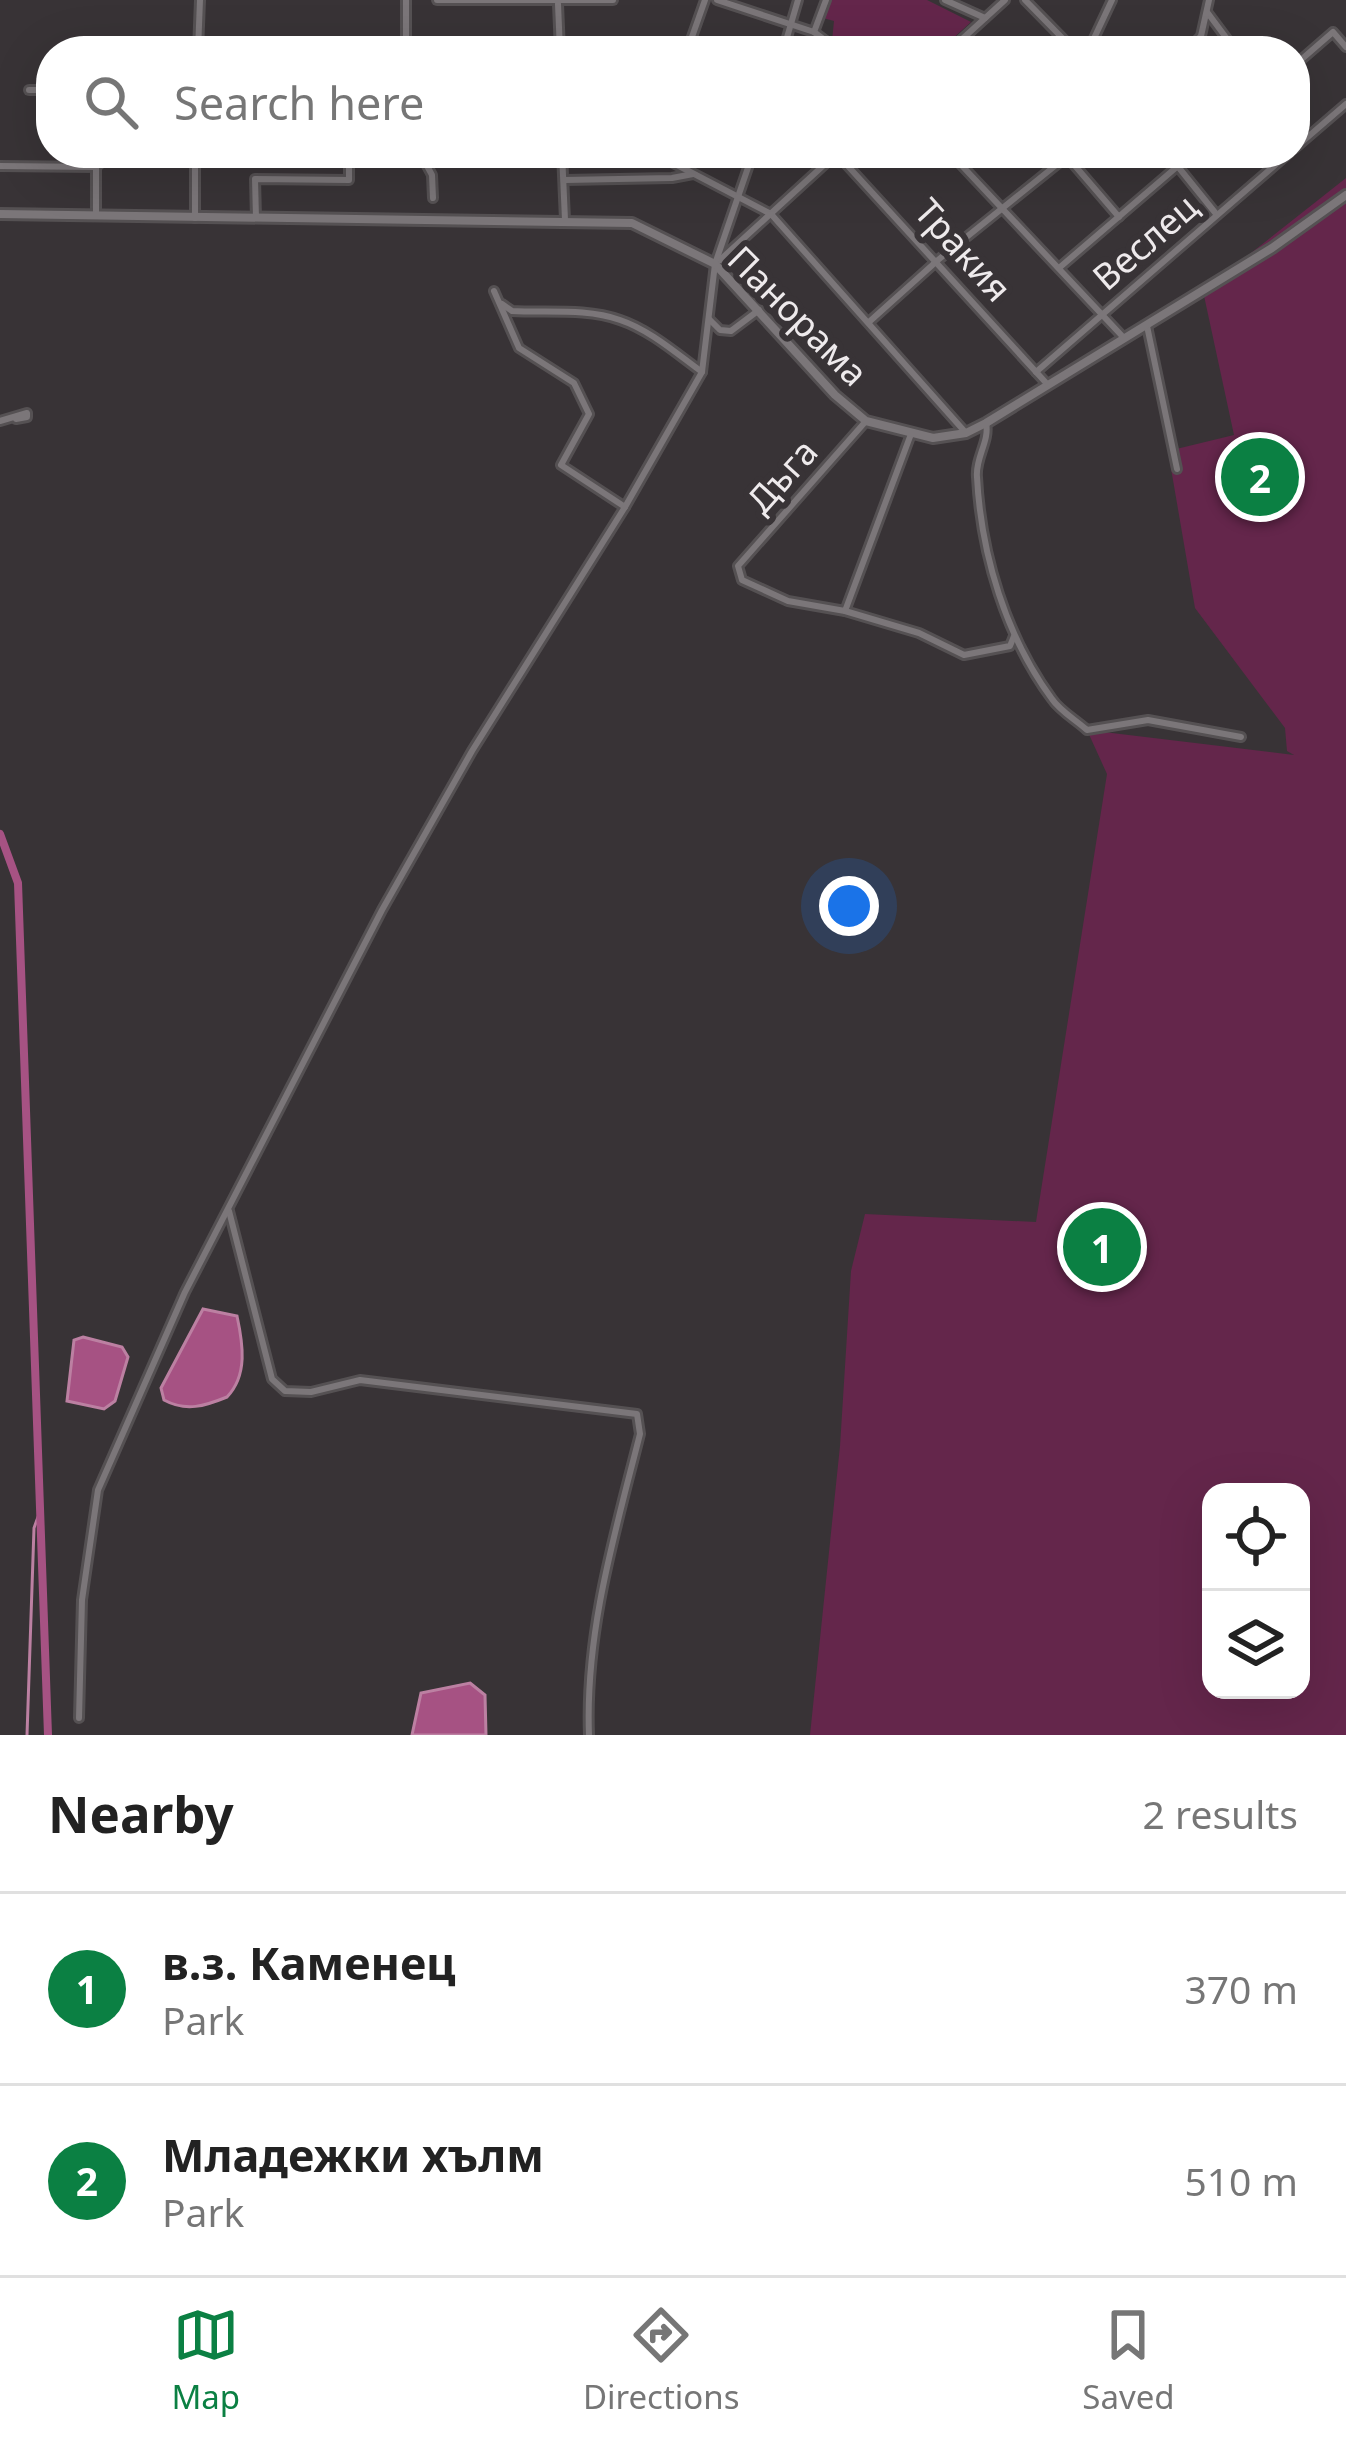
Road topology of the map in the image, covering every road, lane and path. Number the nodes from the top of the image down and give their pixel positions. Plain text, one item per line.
1 (200, 0) edge
2 (406, 0) edge
3 (436, 0) edge
4 (613, 0) edge
5 (705, 0) edge
6 (717, 0) edge
7 (798, 0) edge
8 (826, 0) edge
9 (945, 0) edge
10 (1005, 0) edge
11 (1025, 0) edge
12 (1112, 0) edge
13 (1209, 0) edge
14 (558, 1) edge
15 (1207, 12) junction
16 (985, 18) junction
17 (791, 24) junction
18 (814, 32) junction
19 (199, 36) edge
20 (406, 36) edge
21 (559, 36) edge
22 (692, 36) edge
23 (787, 36) edge
24 (819, 36) edge
25 (968, 36) edge
26 (1060, 36) edge
27 (1095, 36) edge
28 (1202, 36) edge
29 (1225, 36) edge
30 (1346, 47) edge
31 (1310, 52) edge
32 (29, 90) dead end
33 (36, 90) edge
34 (1346, 104) edge
35 (1310, 135) edge
36 (0, 166) edge
37 (36, 166) edge
38 (96, 168) edge
39 (195, 168) edge
40 (350, 168) edge
41 (428, 168) edge
42 (564, 168) edge
43 (686, 168) edge
44 (749, 168) edge
45 (821, 168) edge
46 (851, 168) edge
47 (964, 168) edge
48 (1050, 168) edge
49 (1079, 168) edge
50 (1175, 168) edge
51 (1179, 168) edge
52 (1272, 168) edge
53 (696, 173) junction
54 (565, 180) junction
55 (741, 195) junction
56 (1346, 195) edge
57 (433, 198) dead end
58 (1002, 208) junction
59 (0, 214) edge
60 (771, 214) junction
61 (1217, 215) junction
62 (96, 216) junction
63 (1119, 217) junction
64 (195, 218) junction
65 (256, 218) junction
66 (565, 220) junction
67 (938, 260) junction
68 (716, 264) junction
69 (1058, 269) junction
70 (494, 291) dead end
71 (502, 304) junction
72 (759, 310) junction
73 (1102, 315) junction
74 (710, 319) junction
75 (869, 322) junction
76 (1147, 326) junction
77 (1126, 340) junction
78 (702, 372) junction
79 (1036, 372) junction
80 (1049, 385) junction
81 (16, 419) dead end
82 (0, 421) edge
83 (866, 421) junction
84 (986, 423) junction
85 (965, 433) junction
86 (911, 434) junction
87 (1177, 469) dead end
88 (625, 507) junction
89 (845, 611) junction
90 (1014, 636) junction
91 (1241, 737) dead end
92 (229, 1208) junction
93 (79, 1718) dead end
94 (589, 1735) edge

1 - 19 street
2 - 20 street
3 - 14 street
4 - 14 street
5 - 22 street
6 - 17 street
7 - 17 street
8 - 18 street
9 - 16 street
10 - 16 street
11 - 26 street
12 - 27 street
13 - 15 street
14 - 21 street
15 - 28 street
15 - 29 street
16 - 25 street
17 - 18 street
17 - 23 street
18 - 24 street
30 - 31 street
32 - 33 street
34 - 35 street, Веслец
36 - 37 street
38 - 62 street
39 - 64 street
40 - 65 street
41 - 57 street
42 - 54 street
43 - 53 street
44 - 55 street
45 - 60 street
46 - 67 street, Тракия
47 - 58 street
48 - 58 street
49 - 63 street
50 - 63 street
51 - 61 street
52 - 61 street, Веслец
53 - 54 street
53 - 55 street
54 - 66 street
55 - 60 street
55 - 68 street
56 - 76 street, Панорама
58 - 67 street
58 - 69 street
59 - 62 street, Панорама
60 - 68 street
60 - 75 street
61 - 73 street, Веслец
62 - 64 street, Панорама
63 - 69 street
64 - 65 street, Панорама
65 - 66 street, Панорама
66 - 68 street, Панорама
67 - 75 street
67 - 79 street, Тракия
68 - 72 street, Панорама
68 - 74 street
69 - 73 street
70 - 71 street
71 - 78 street
71 - 88 street
72 - 74 street
72 - 83 street, Панорама
73 - 77 street
73 - 79 street, Веслец
74 - 78 street
75 - 85 street
76 - 77 street, Панорама
76 - 87 street
77 - 80 street, Панорама
78 - 88 street
79 - 80 street, Тракия
80 - 84 street, Панорама
81 - 82 street
83 - 86 street, Панорама
83 - 89 street, Дъга
84 - 85 street, Панорама
84 - 90 street
85 - 86 street, Панорама
86 - 89 street
88 - 92 street
89 - 90 street
90 - 91 street
92 - 93 street
92 - 94 street

